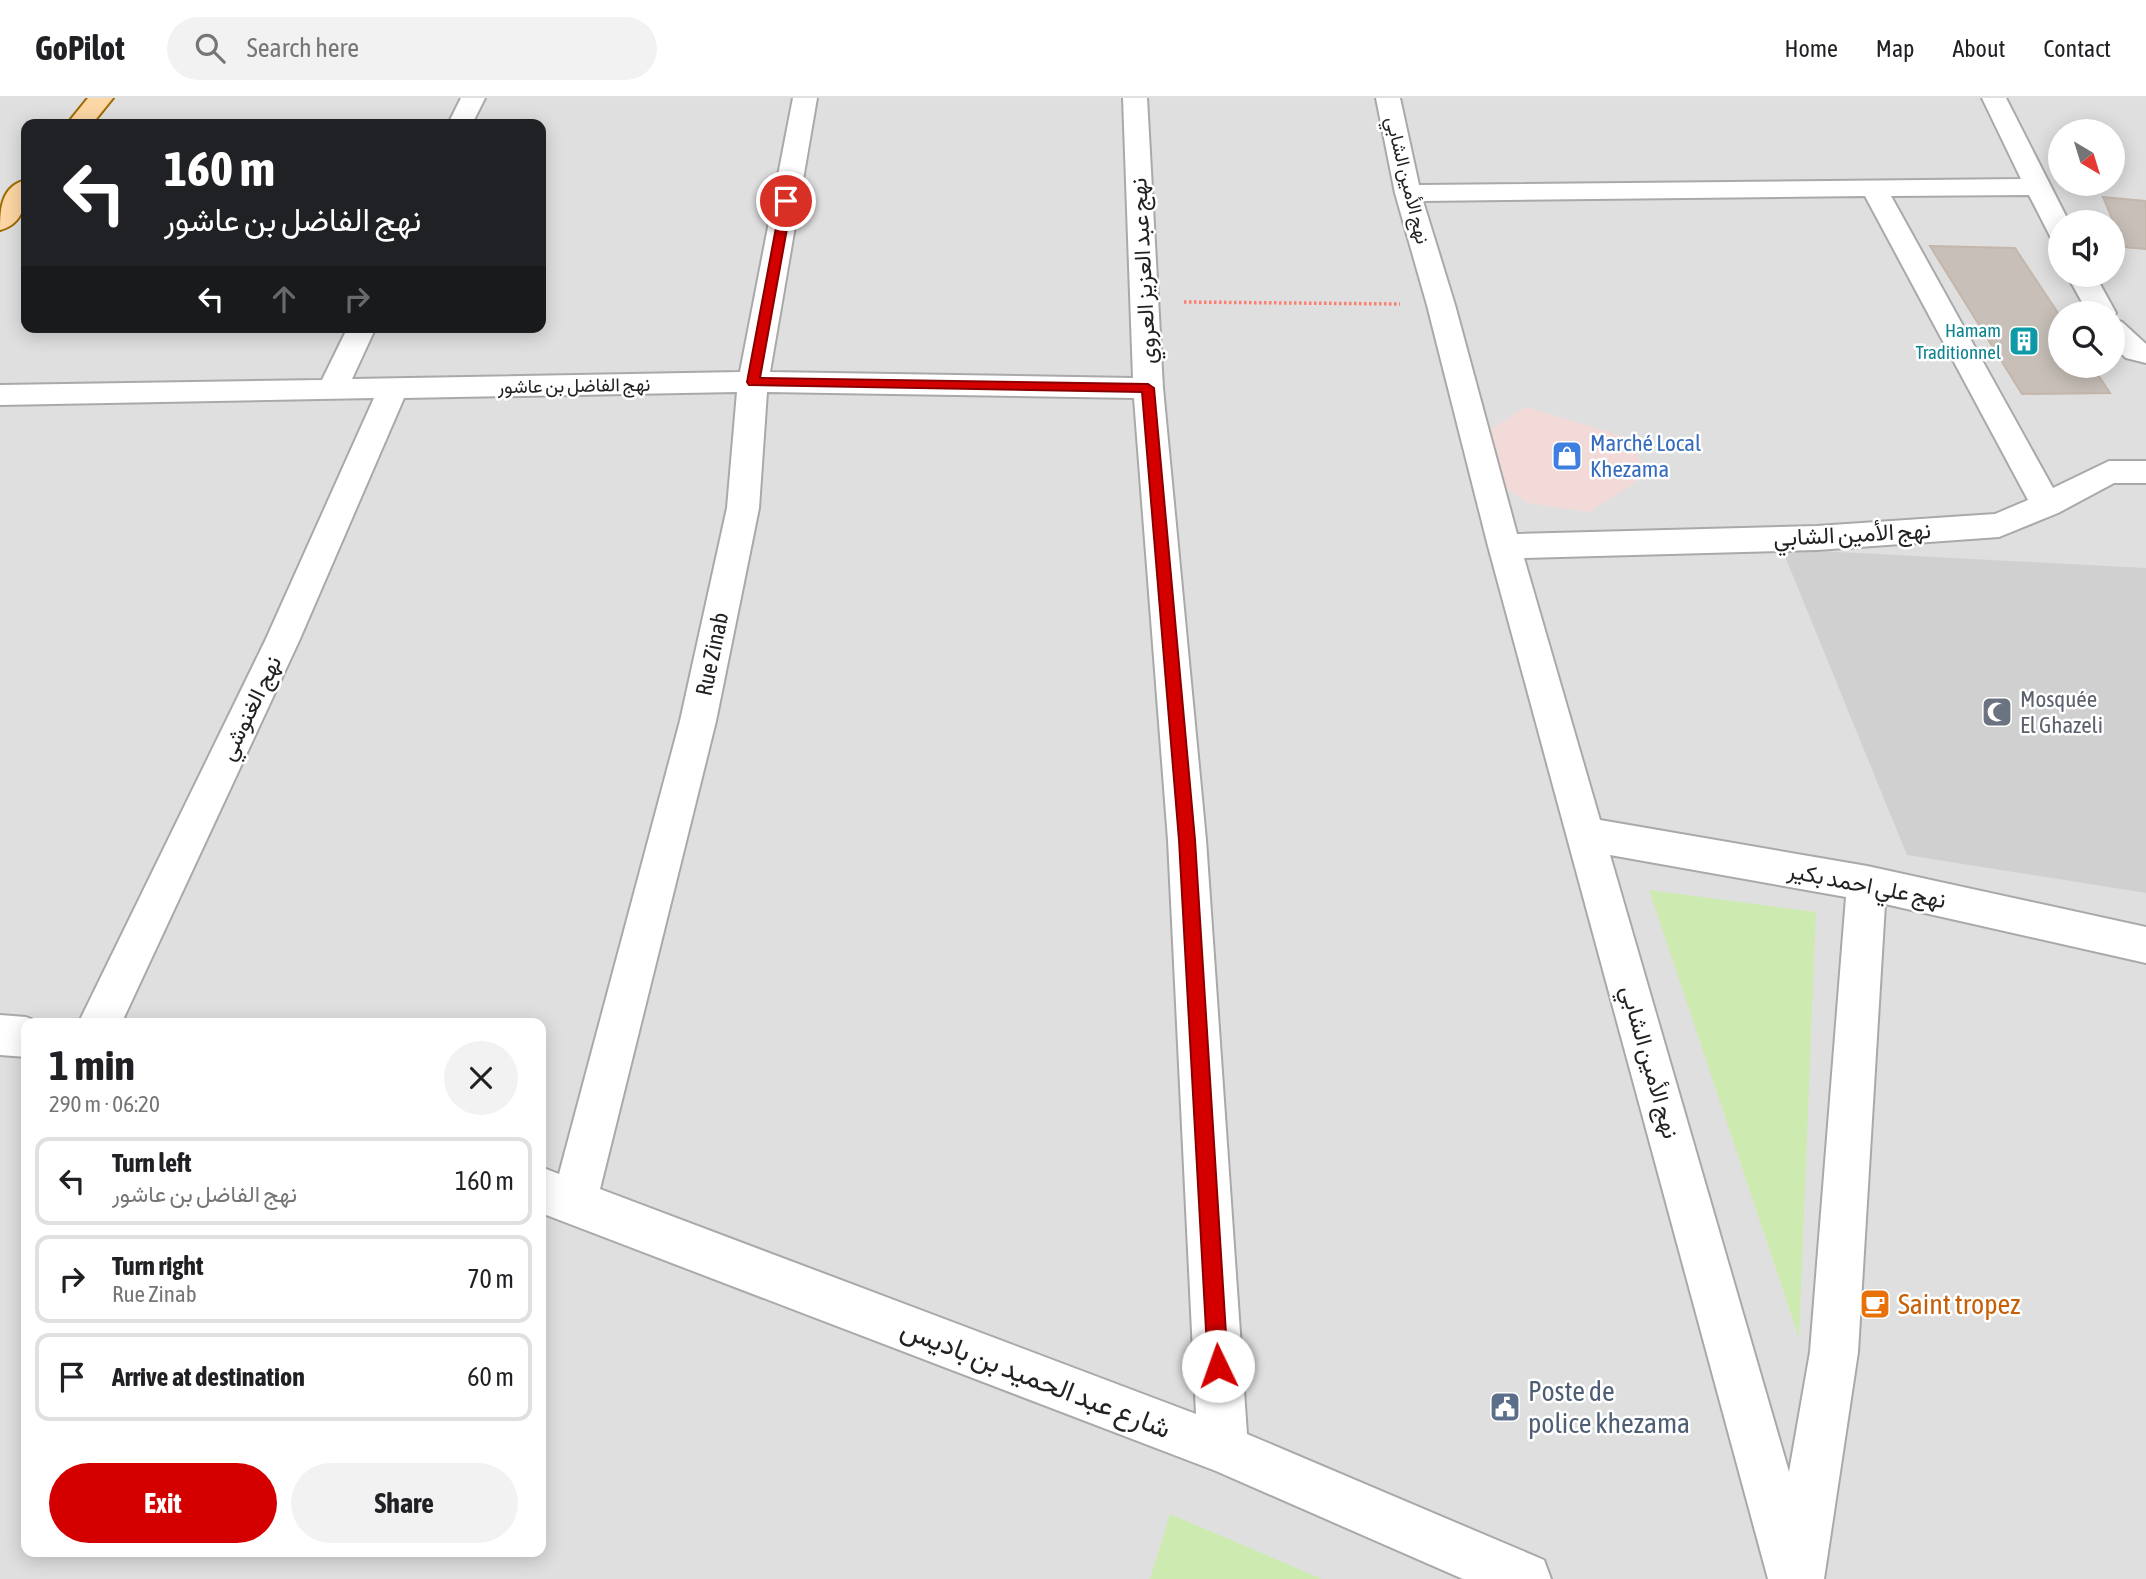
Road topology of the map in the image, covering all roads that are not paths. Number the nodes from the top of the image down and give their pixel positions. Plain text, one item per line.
1 (101, 98) edge
2 (473, 98) edge
3 (805, 98) edge
4 (1135, 98) edge
5 (1388, 98) edge
6 (1994, 98) edge
7 (83, 119) edge
8 (462, 119) edge
9 (1873, 187) junction
10 (2039, 187) junction
11 (1408, 193) junction
12 (21, 195) edge
13 (2050, 210) edge
14 (0, 222) edge
15 (359, 333) edge
16 (2125, 340) edge
17 (2146, 354) edge
18 (753, 382) junction
19 (333, 387) junction
20 (1148, 388) junction
21 (393, 389) junction
22 (0, 395) edge
23 (2146, 472) edge
24 (2047, 505) junction
25 (1504, 546) junction
26 (1586, 834) junction
27 (1867, 883) junction
28 (2146, 946) edge
29 (102, 1018) edge
30 (0, 1035) edge
31 (21, 1037) edge
32 (558, 1196) edge
33 (1223, 1449) junction
34 (1525, 1579) edge
35 (1796, 1579) edge

1 - 7 main road
2 - 8 street
3 - 18 street, Rue Zinab
4 - 20 street, نهج عبد العزيز العروي
5 - 11 street, نهج الأمين الشابي
6 - 10 street
9 - 10 street
9 - 11 street
9 - 24 street
10 - 13 street
11 - 25 street, نهج الأمين الشابي
12 - 14 main road
15 - 19 street
16 - 17 street
18 - 20 street, نهج الفاضل بن عاشور
18 - 21 street, نهج الفاضل بن عاشور
18 - 32 street, Rue Zinab
19 - 21 street, نهج الفاضل بن عاشور
19 - 22 street, نهج الفاضل بن عاشور
20 - 33 street, نهج عبد العزيز العروي
21 - 29 street, نهج الغنوشي
23 - 24 street, نهج الأمين الشابي
24 - 25 street, نهج الأمين الشابي
25 - 26 street, نهج الأمين الشابي
26 - 27 street, نهج علي احمد بكير
26 - 35 street, نهج الأمين الشابي
27 - 28 street, نهج علي احمد بكير
27 - 35 street
30 - 31 street
32 - 33 street, شارع عبد الحميد بن باديس
33 - 34 street, شارع عبد الحميد بن باديس

